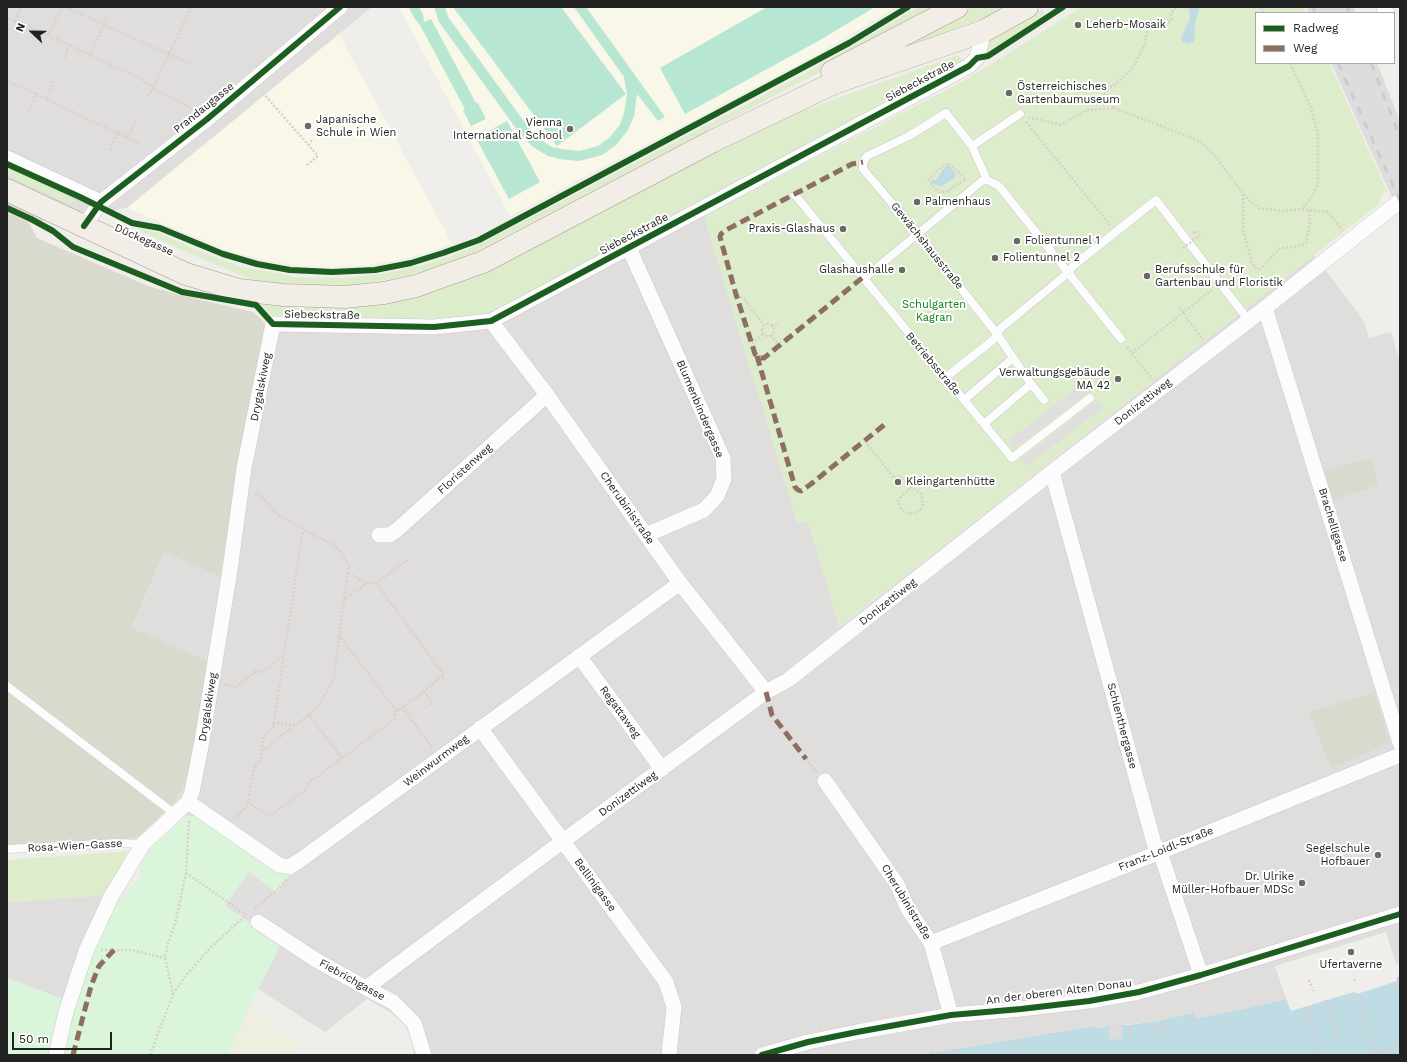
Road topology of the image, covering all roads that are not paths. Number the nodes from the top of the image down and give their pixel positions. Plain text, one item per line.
1 (340, 7) edge
2 (957, 7) edge
3 (1026, 7) edge
4 (984, 31) junction
5 (1020, 114) road end
6 (972, 146) junction
7 (7, 158) edge
8 (7, 178) edge
9 (987, 180) junction
10 (7, 190) edge
11 (795, 195) dead end
12 (1400, 201) edge
13 (92, 215) junction
14 (918, 234) junction
15 (629, 248) junction
16 (1068, 273) junction
17 (863, 280) junction
18 (285, 292) junction
19 (1265, 308) junction
20 (491, 320) junction
21 (1249, 321) junction
22 (272, 324) joint
23 (997, 334) junction
24 (1121, 339) dead end
25 (1013, 358) junction
26 (944, 378) junction
27 (1031, 384) junction
28 (547, 395) junction
29 (1090, 398) dead end
30 (964, 400) junction
31 (1044, 400) dead end
32 (984, 424) junction
33 (1052, 472) junction
34 (379, 535) dead end
35 (646, 536) junction
36 (680, 583) junction
37 (579, 656) junction
38 (7, 686) edge
39 (766, 692) junction
40 (480, 728) junction
41 (1400, 742) edge
42 (1400, 754) edge
43 (662, 769) junction
44 (825, 782) dead end
45 (188, 802) junction
46 (176, 814) junction
47 (563, 841) junction
48 (143, 844) junction
49 (7, 849) edge
50 (1160, 852) junction
51 (1400, 914) edge
52 (252, 918) road end
53 (931, 943) junction
54 (1201, 975) junction
55 (366, 988) junction
56 (951, 1015) junction
57 (56, 1055) edge
58 (424, 1055) edge
59 (669, 1055) edge
60 (762, 1055) edge

1 - 13 street, Prandaugasse
2 - 18 main road
3 - 4 main road, Siebeckstraße
4 - 15 street, Siebeckstraße
4 - 18 main road, Siebeckstraße
5 - 6 lane
6 - 9 lane
6 - 14 lane, Gewächshausstraße
7 - 13 street, Dückegasse
8 - 13 main road, Dückegasse
9 - 14 lane
9 - 16 lane
10 - 13 main road, Dückegasse
11 - 17 lane, Betriebsstraße
12 - 19 street, Donizettiweg
13 - 18 main road, Dückegasse
14 - 17 lane
14 - 23 lane, Gewächshausstraße
15 - 20 street, Siebeckstraße
15 - 35 street, Blumenbindergasse
16 - 21 lane
16 - 23 lane
16 - 24 lane
17 - 26 lane, Betriebsstraße
19 - 21 street, Donizettiweg
19 - 41 street, Brachelligasse
20 - 22 street, Siebeckstraße
20 - 28 street, Cherubinistraße
21 - 33 street, Donizettiweg
22 - 45 street, Drygalskiweg
23 - 25 lane, Gewächshausstraße
23 - 26 lane
25 - 27 lane, Gewächshausstraße
25 - 30 lane
26 - 30 lane, Betriebsstraße
27 - 31 lane, Gewächshausstraße
27 - 32 lane
28 - 34 street, Floristenweg
28 - 35 street, Cherubinistraße
29 - 32 lane, Betriebsstraße
30 - 32 lane, Betriebsstraße
33 - 39 street, Donizettiweg
33 - 50 street, Schlenthergasse
35 - 36 street, Cherubinistraße
36 - 37 street, Weinwurmweg
36 - 39 street, Cherubinistraße
37 - 40 street, Weinwurmweg
37 - 43 street, Regattaweg
38 - 46 lane
39 - 43 street, Donizettiweg
40 - 45 street, Weinwurmweg
40 - 47 street, Bellinigasse
42 - 50 street, Franz-Loidl-Straße
43 - 47 street, Donizettiweg
44 - 53 street, Cherubinistraße
45 - 46 street, Drygalskiweg
46 - 48 street, Drygalskiweg
47 - 55 street, Donizettiweg
47 - 59 street, Bellinigasse
48 - 49 lane, Rosa-Wien-Gasse
48 - 57 street, Drygalskiweg
50 - 53 street, Franz-Loidl-Straße
50 - 54 street, Schlenthergasse
51 - 54 street, An der oberen Alten Donau
52 - 55 street, Fiebrichgasse
53 - 56 street, Cherubinistraße
54 - 56 street, An der oberen Alten Donau
55 - 58 street, Fiebrichgasse
56 - 60 street, An der oberen Alten Donau

